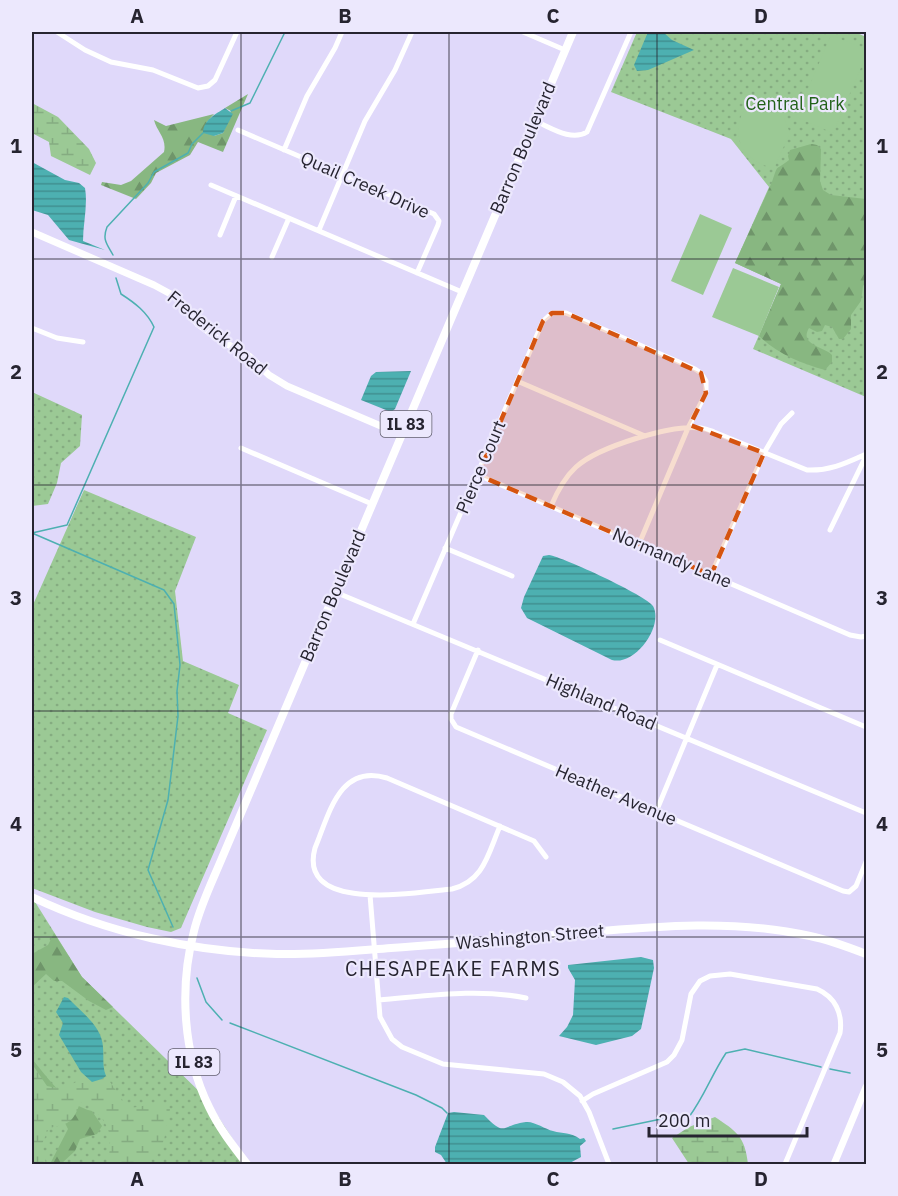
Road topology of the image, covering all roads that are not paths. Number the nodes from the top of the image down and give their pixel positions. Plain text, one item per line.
1 (57, 32) edge
2 (237, 32) edge
3 (342, 32) edge
4 (412, 32) edge
5 (523, 32) edge
6 (573, 32) edge
7 (631, 32) edge
8 (565, 50) junction
9 (535, 122) junction
10 (238, 130) dead end
11 (284, 150) junction
12 (342, 175) junction
13 (211, 185) dead end
14 (236, 196) junction
15 (289, 218) junction
16 (319, 230) junction
17 (32, 232) edge
18 (220, 234) dead end
19 (272, 257) dead end
20 (417, 273) junction
21 (462, 292) junction
22 (32, 328) edge
23 (83, 342) dead end
24 (518, 381) junction
25 (792, 413) dead end
26 (688, 428) junction
27 (402, 435) junction
28 (645, 436) junction
29 (241, 448) dead end
30 (764, 453) junction
31 (867, 455) edge
32 (478, 475) junction
33 (372, 504) junction
34 (551, 506) junction
35 (830, 530) dead end
36 (639, 544) junction
37 (446, 548) junction
38 (711, 575) junction
39 (512, 576) dead end
40 (335, 592) junction
41 (413, 624) junction
42 (867, 636) edge
43 (660, 640) dead end
44 (478, 650) junction
45 (717, 665) junction
46 (867, 726) edge
47 (688, 738) junction
48 (656, 812) junction
49 (867, 813) edge
50 (500, 826) junction
51 (546, 857) dead end
52 (867, 862) edge
53 (317, 875) junction
54 (311, 877) dead end
55 (370, 895) junction
56 (32, 898) edge
57 (190, 946) junction
58 (375, 949) junction
59 (867, 954) edge
60 (526, 998) dead end
61 (379, 1000) junction
62 (845, 1006) dead end
63 (838, 1010) junction
64 (867, 1087) edge
65 (582, 1101) junction
66 (248, 1164) edge
67 (609, 1164) edge
68 (785, 1164) edge
69 (834, 1164) edge

1 - 2 street
3 - 11 street
4 - 12 street
5 - 8 street
6 - 8 main road, Barron Boulevard / IL 83
7 - 9 street
8 - 9 main road, Barron Boulevard / IL 83
9 - 21 main road, Barron Boulevard / IL 83
10 - 11 street, Quail Creek Drive
11 - 12 street, Quail Creek Drive
12 - 16 street
12 - 20 street, Quail Creek Drive
13 - 14 street
14 - 15 street
14 - 18 street
15 - 16 street
15 - 19 street
16 - 20 street
17 - 27 street, Frederick Road
20 - 21 street
21 - 27 main road, Barron Boulevard / IL 83
22 - 23 street
24 - 26 street, Pierce Court
24 - 28 street
24 - 32 street, Pierce Court
25 - 30 street
26 - 28 street
26 - 30 street
26 - 36 street
27 - 33 main road, Barron Boulevard / IL 83
28 - 34 street
29 - 33 street
30 - 31 street
30 - 38 street
31 - 35 street
32 - 34 street, Normandy Lane
32 - 37 street, Pierce Court
33 - 40 main road, Barron Boulevard / IL 83
34 - 36 street, Normandy Lane
36 - 38 street, Normandy Lane
37 - 39 street
37 - 41 street, Pierce Court
38 - 42 street, Normandy Lane
40 - 41 street, Highland Road
40 - 57 main road, Barron Boulevard / IL 83
41 - 44 street, Highland Road
43 - 45 street
44 - 47 street, Highland Road
44 - 48 street, Heather Avenue
45 - 46 street
45 - 47 street
47 - 48 street
47 - 49 street, Highland Road
48 - 52 street, Heather Avenue
50 - 51 street
50 - 53 street
50 - 55 street
53 - 54 street
53 - 55 street
55 - 58 street
56 - 57 main road, Washington Street
57 - 58 main road, Washington Street
57 - 66 main road, Barron Boulevard / IL 83
58 - 59 main road, Washington Street
58 - 61 street
60 - 61 street
61 - 65 street
62 - 63 street
63 - 65 street
63 - 68 street
64 - 69 street
65 - 67 street

